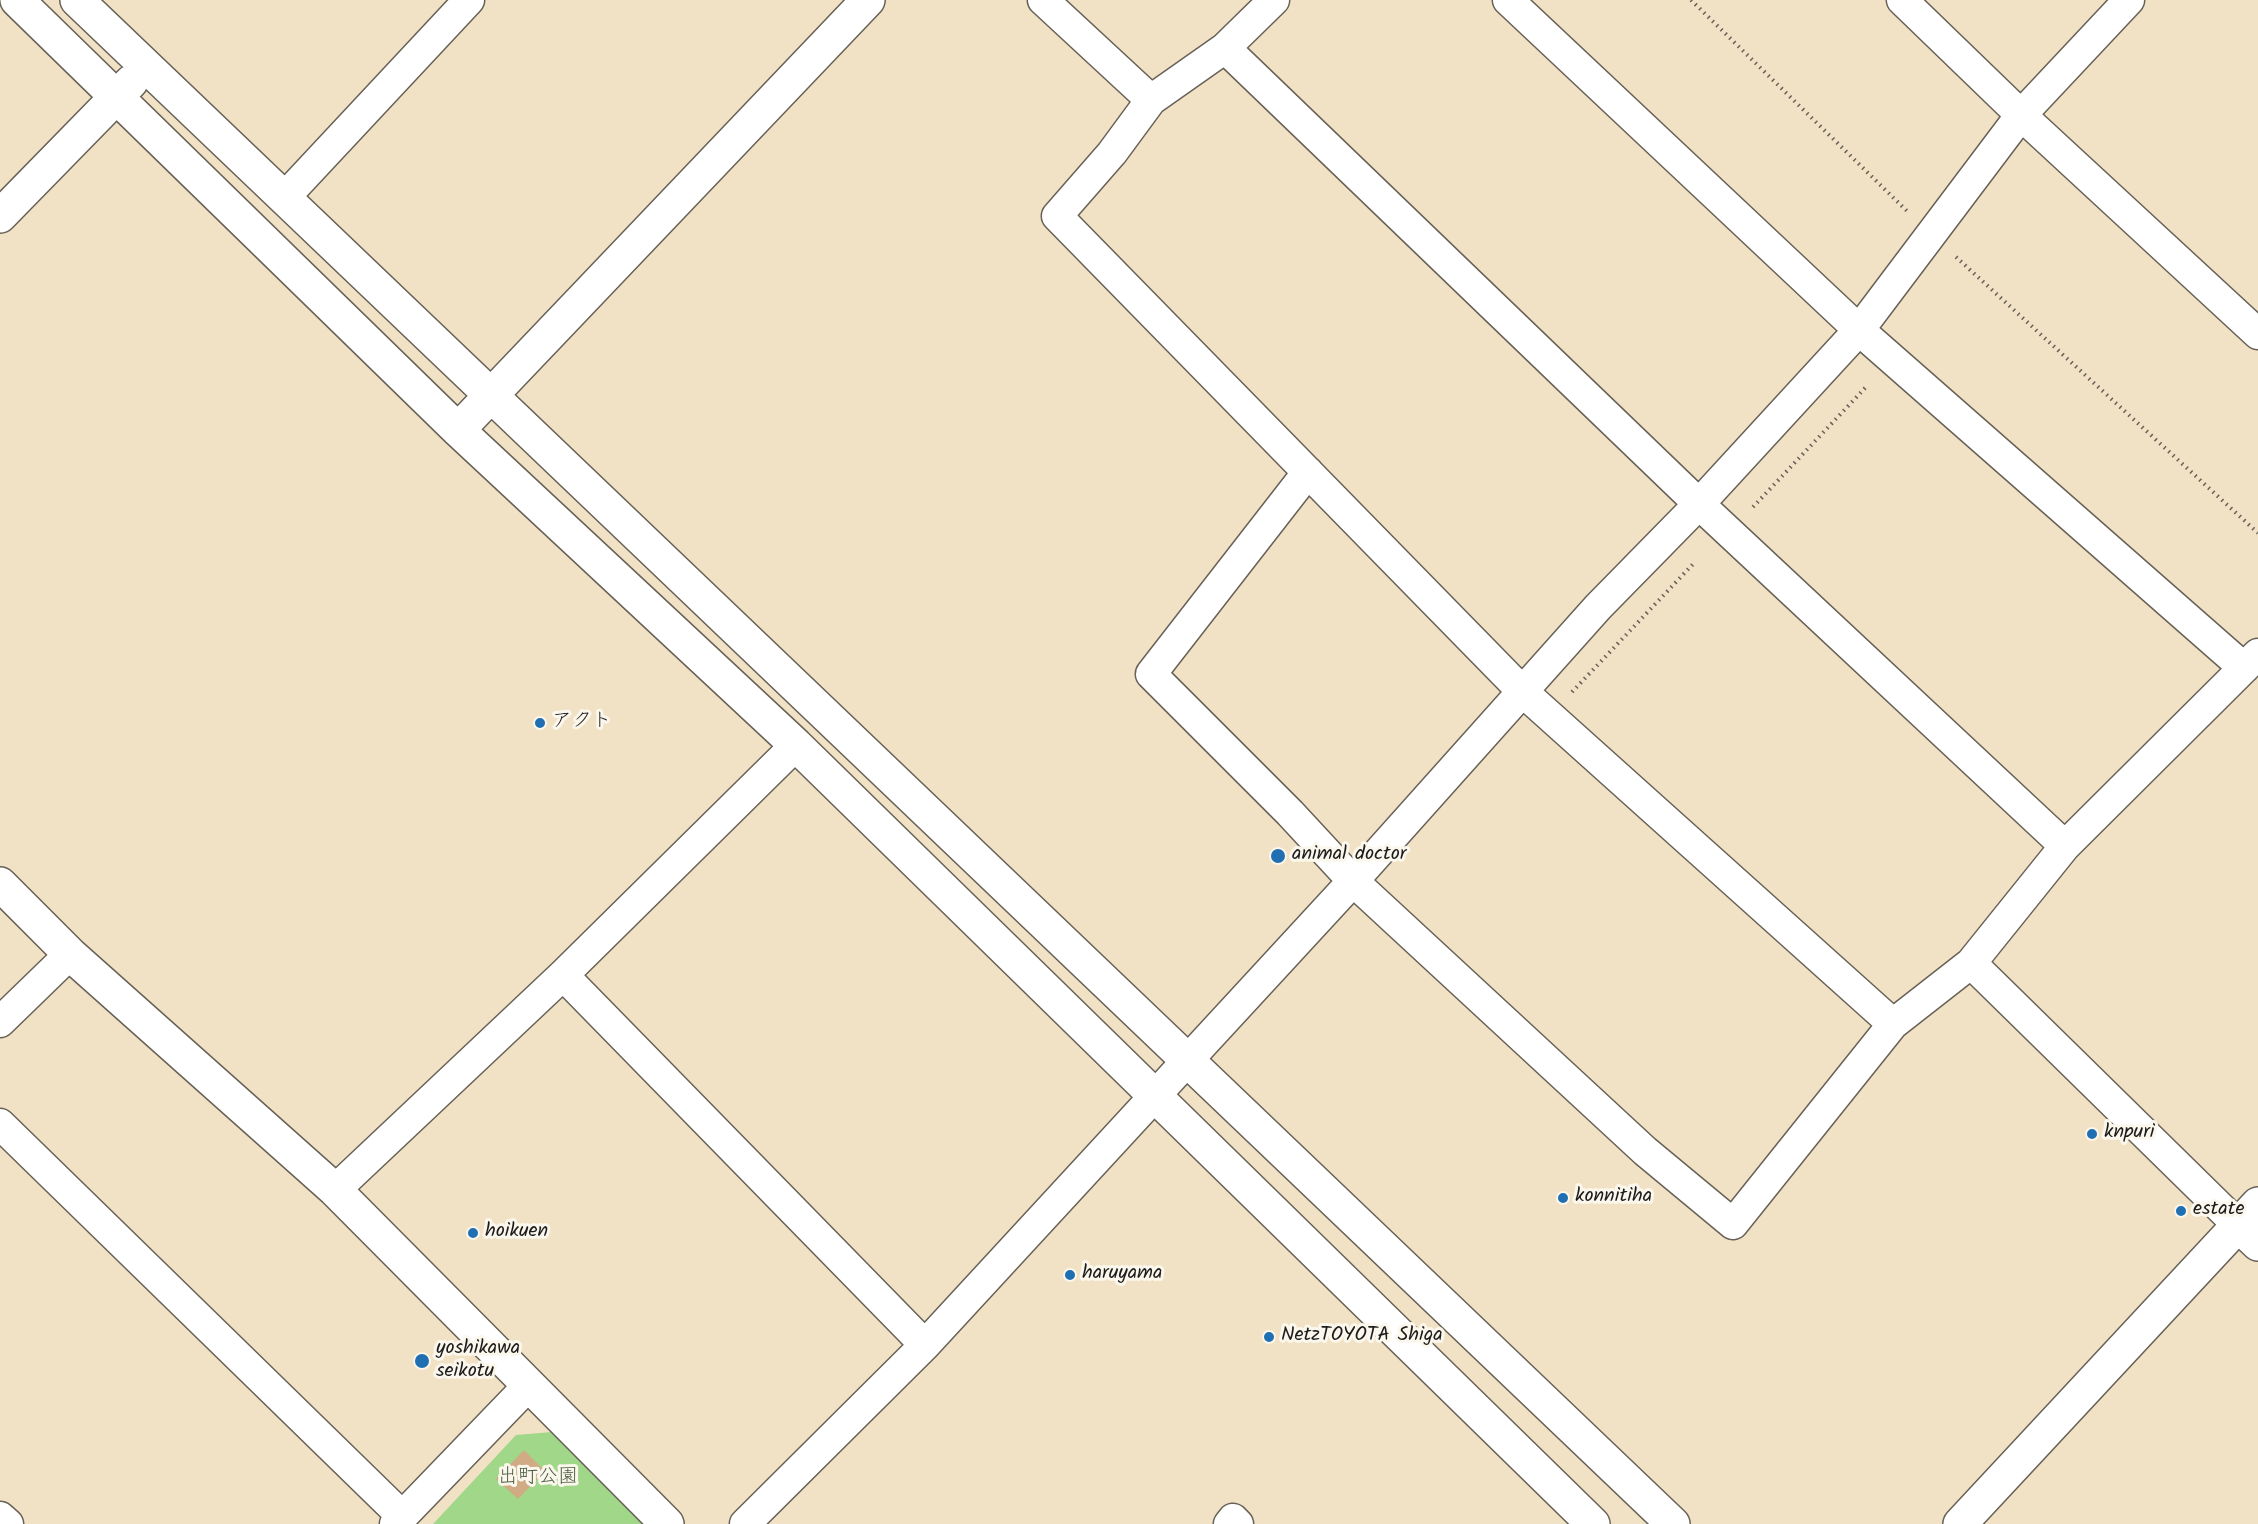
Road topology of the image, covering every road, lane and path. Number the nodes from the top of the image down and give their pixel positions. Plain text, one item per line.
1 (17, 0) edge
2 (77, 0) edge
3 (469, 0) edge
4 (868, 0) edge
5 (1043, 0) edge
6 (1274, 0) edge
7 (1508, 0) edge
8 (1690, 0) edge
9 (1902, 0) edge
10 (2129, 0) edge
11 (1225, 48) junction
12 (146, 65) junction
13 (117, 98) junction
14 (1151, 100) junction
15 (2021, 115) junction
16 (284, 198) junction
17 (0, 216) edge
18 (1931, 235) junction
19 (1859, 330) junction
20 (2258, 334) edge
21 (1866, 387) dead end
22 (491, 395) junction
23 (458, 430) junction
24 (1308, 472) junction
25 (1698, 504) junction
26 (1750, 510) dead end
27 (2258, 533) edge
28 (1695, 562) dead end
29 (2251, 661) edge
30 (1523, 692) junction
31 (1569, 695) dead end
32 (796, 745) junction
33 (2065, 846) junction
34 (1353, 881) junction
35 (0, 884) edge
36 (70, 954) junction
37 (1971, 963) junction
38 (564, 975) junction
39 (0, 1022) edge
40 (1893, 1024) junction
41 (1188, 1061) junction
42 (1155, 1097) junction
43 (0, 1124) edge
44 (335, 1190) junction
45 (2251, 1224) edge
46 (925, 1345) junction
47 (528, 1386) junction
48 (0, 1517) edge
49 (398, 1520) edge
50 (8, 1524) edge
51 (667, 1524) edge
52 (745, 1524) edge
53 (1229, 1524) edge
54 (1238, 1524) edge
55 (1593, 1524) edge
56 (1673, 1524) edge
57 (1960, 1524) edge

1 - 13 street
2 - 12 street
3 - 16 street
4 - 22 street
5 - 14 street
6 - 11 street
7 - 19 street
8 - 18 path
9 - 15 street
10 - 15 street
11 - 14 street
11 - 25 street
12 - 13 street
12 - 16 street
13 - 17 street
13 - 23 street
14 - 24 street
15 - 18 street
15 - 20 street
16 - 22 street
18 - 19 street
18 - 27 path
19 - 25 street
19 - 29 street
21 - 26 path
22 - 23 street
22 - 41 street
23 - 32 street
24 - 30 street
24 - 34 street
25 - 30 street
25 - 33 street
28 - 31 path
29 - 33 street
30 - 34 street
30 - 40 street
32 - 38 street
32 - 42 street
33 - 37 street
34 - 40 street
34 - 41 street
35 - 36 street
36 - 39 street
36 - 44 street
37 - 40 street
37 - 45 street
38 - 44 street
38 - 46 street
41 - 42 street
41 - 56 street
42 - 46 street
42 - 55 street
43 - 49 street
44 - 47 street
45 - 57 street
46 - 52 street
47 - 49 street
47 - 51 street
48 - 50 street
53 - 54 street

